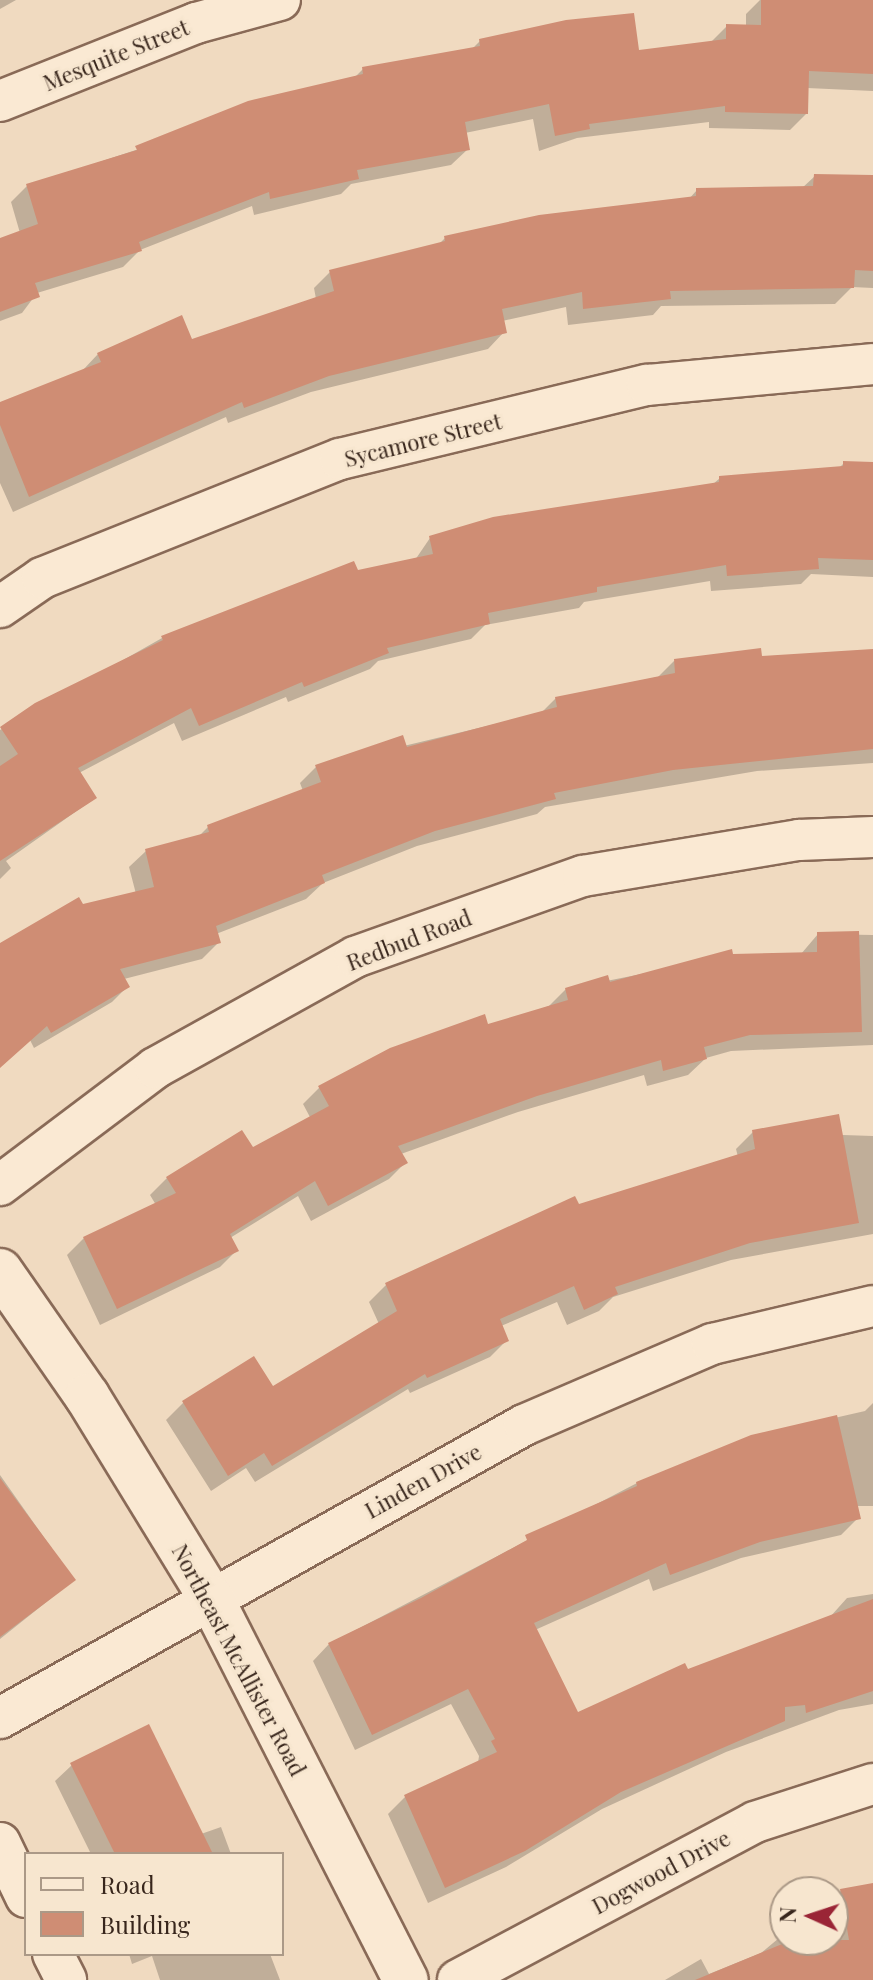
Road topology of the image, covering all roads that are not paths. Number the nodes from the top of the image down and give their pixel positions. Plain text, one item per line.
1 (280, 0) edge
2 (0, 101) edge
3 (873, 364) edge
4 (0, 607) edge
5 (873, 837) edge
6 (0, 1185) edge
7 (0, 1271) edge
8 (873, 1306) edge
9 (211, 1598) junction
10 (0, 1718) edge
11 (873, 1784) edge
12 (0, 1843) edge
13 (24, 1893) edge
14 (54, 1956) edge
15 (66, 1980) edge
16 (406, 1980) edge
17 (458, 1980) edge

1 - 2 street, Mesquite Street
3 - 4 street, Sycamore Street
5 - 6 street, Redbud Road
7 - 9 street, Northeast McAllister Road
8 - 9 street, Linden Drive
9 - 10 street, Linden Drive
9 - 16 street, Northeast McAllister Road
11 - 17 street, Dogwood Drive
12 - 13 street
14 - 15 street

